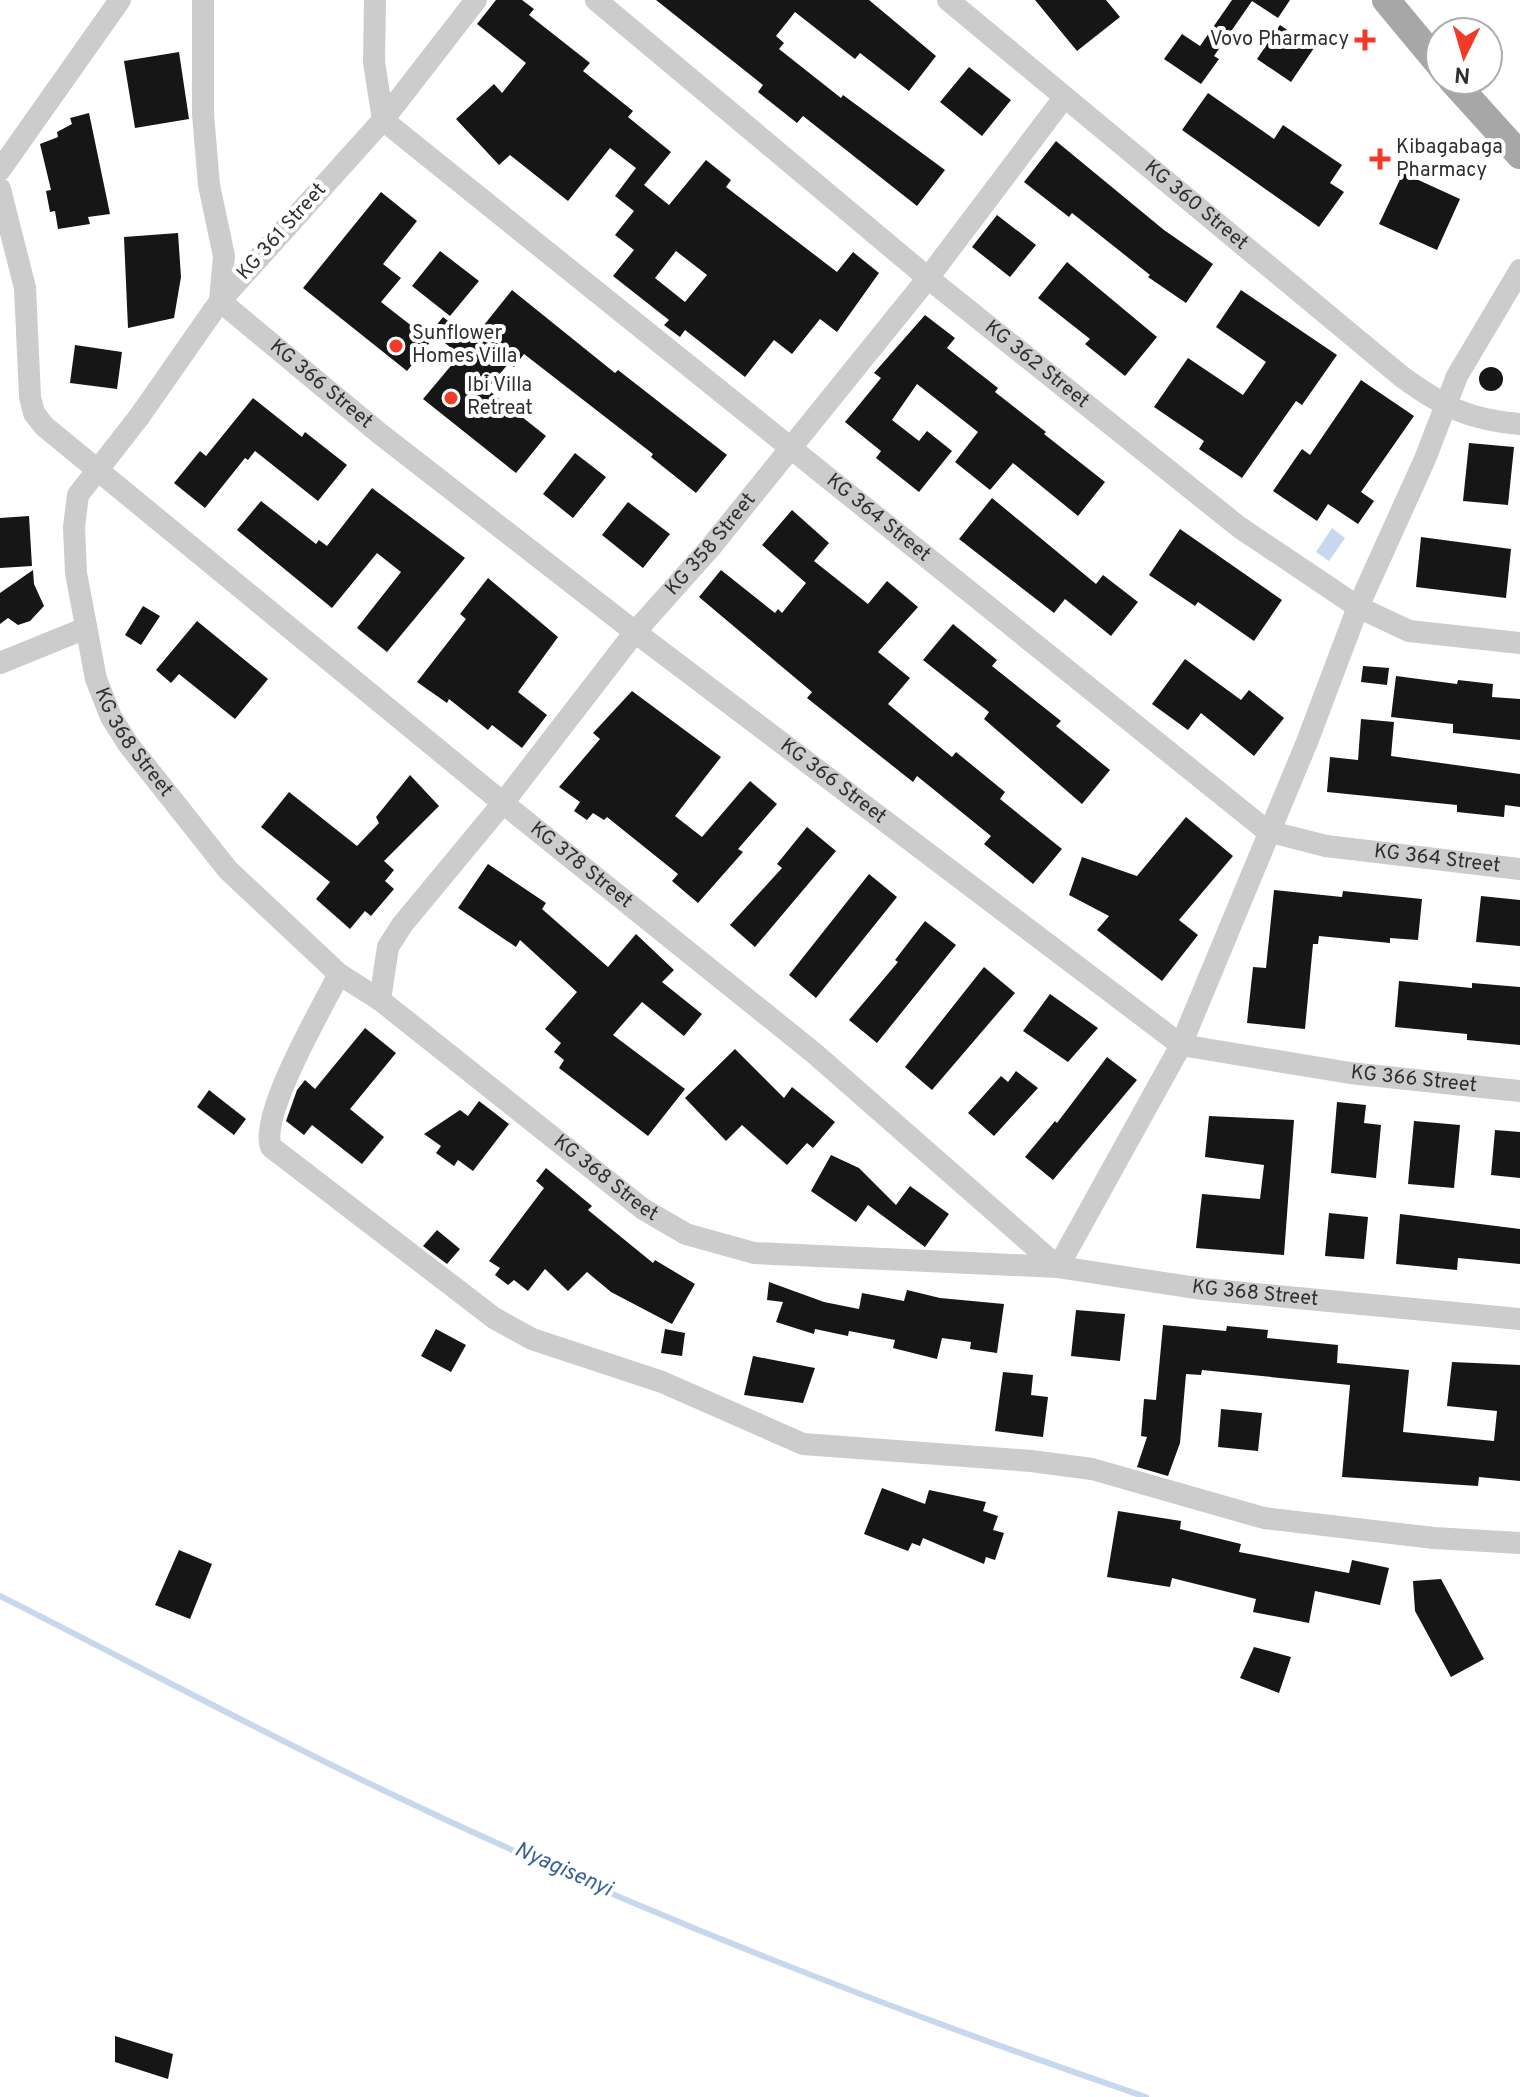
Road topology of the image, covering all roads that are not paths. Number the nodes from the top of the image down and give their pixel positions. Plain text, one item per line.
1 (120, 0) edge
2 (203, 0) edge
3 (375, 0) edge
4 (476, 0) edge
5 (596, 0) edge
6 (948, 0) edge
7 (1386, 0) edge
8 (970, 8) edge
9 (1424, 46) edge
10 (1467, 96) edge
11 (1063, 99) junction
12 (383, 120) junction
13 (1520, 155) edge
14 (0, 170) edge
15 (0, 189) edge
16 (1520, 270) edge
17 (928, 278) junction
18 (220, 301) junction
19 (1446, 408) junction
20 (1520, 424) edge
21 (789, 446) junction
22 (98, 471) junction
23 (1358, 607) junction
24 (86, 628) junction
25 (635, 632) junction
26 (1520, 643) edge
27 (0, 663) edge
28 (503, 803) junction
29 (1267, 831) junction
30 (1520, 869) edge
31 (339, 974) junction
32 (380, 1000) junction
33 (1181, 1045) junction
34 (1520, 1091) edge
35 (1058, 1267) junction
36 (1520, 1319) edge
37 (1520, 1543) edge

1 - 14 street
2 - 18 street
3 - 12 street
4 - 12 street, KG 361 Street
5 - 17 street, KG 362 Street
6 - 8 street, KG 360 Street
7 - 9 main road
8 - 11 street, KG 360 Street
10 - 13 main road
11 - 17 street, KG 358 Street
11 - 19 street, KG 360 Street
12 - 18 street, KG 361 Street
12 - 21 street, KG 364 Street
15 - 22 street, KG 378 Street
16 - 19 street
17 - 21 street, KG 358 Street
17 - 23 street, KG 362 Street
18 - 22 street, KG 361 Street
18 - 25 street, KG 366 Street
19 - 20 street, KG 360 Street
19 - 23 street
21 - 25 street, KG 358 Street
21 - 29 street, KG 364 Street
22 - 24 street, KG 368 Street
22 - 28 street, KG 378 Street
23 - 26 street, KG 362 Street
23 - 29 street
24 - 27 street
24 - 31 street, KG 368 Street
25 - 28 street, KG 358 Street
25 - 33 street, KG 366 Street
28 - 32 street, KG 358 Street
28 - 35 street, KG 378 Street
29 - 30 street, KG 364 Street
29 - 33 street
31 - 32 street, KG 368 Street
31 - 37 street
32 - 35 street, KG 368 Street
33 - 34 street, KG 366 Street
33 - 35 street
35 - 36 street, KG 368 Street

